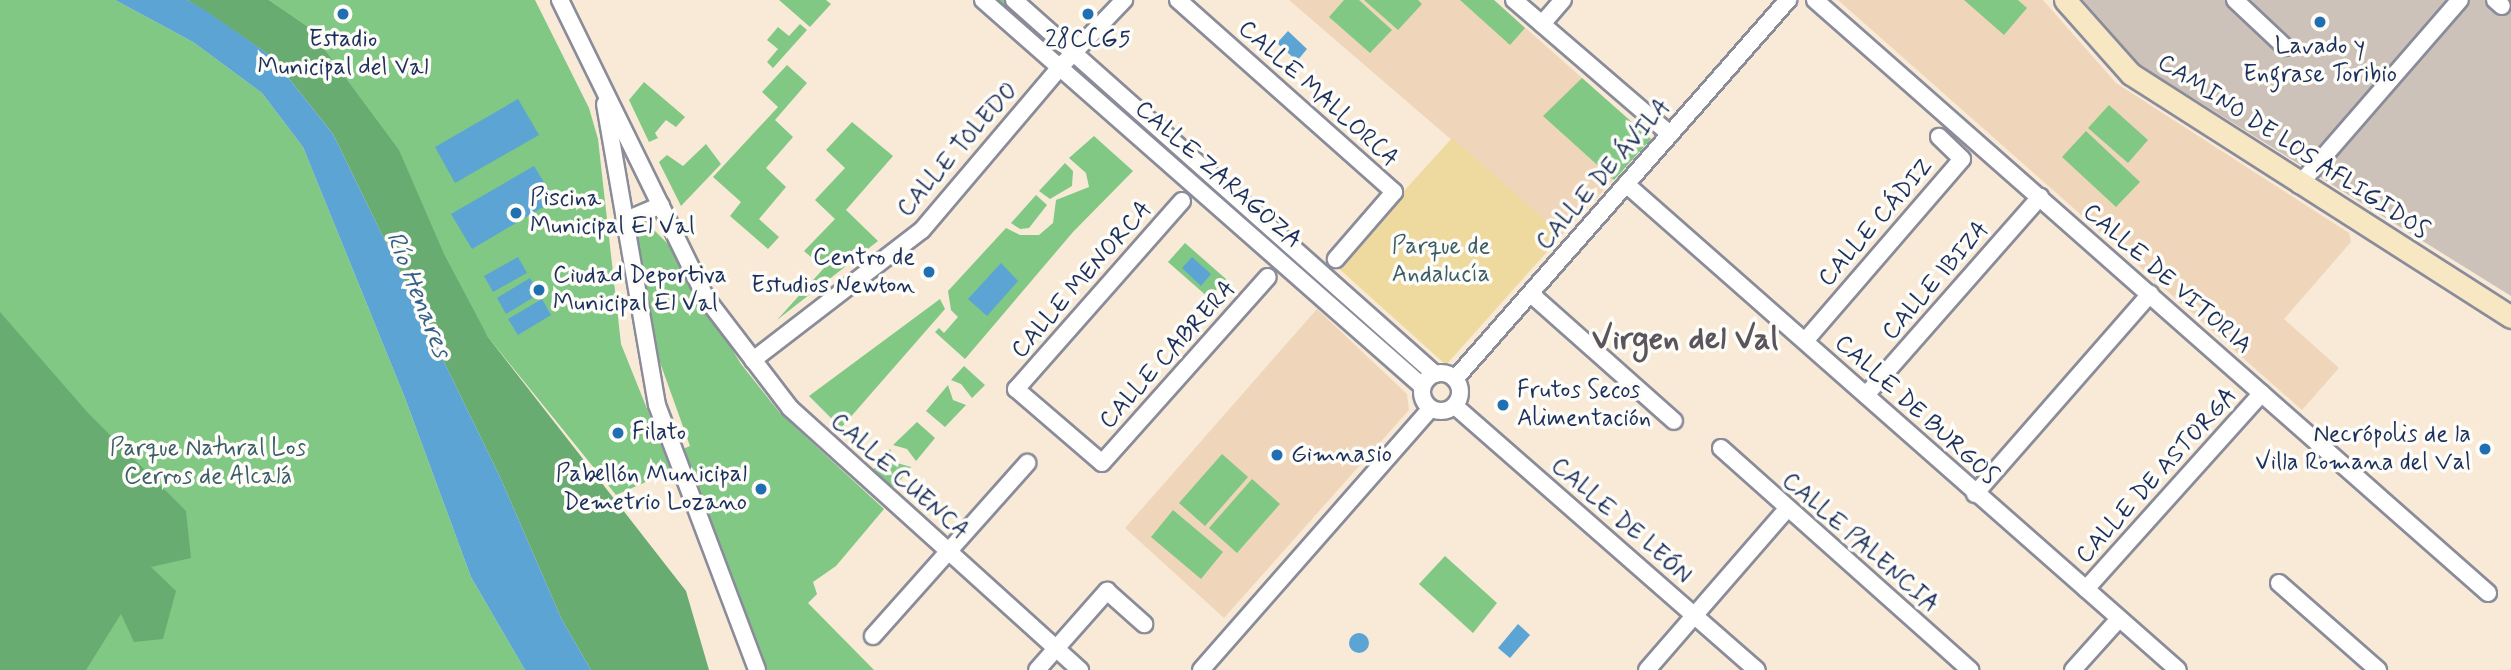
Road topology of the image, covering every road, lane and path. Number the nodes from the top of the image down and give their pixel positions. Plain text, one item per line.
1 (560, 0) edge
2 (983, 0) edge
3 (1014, 0) edge
4 (1124, 0) edge
5 (1178, 0) edge
6 (1514, 0) edge
7 (1563, 0) edge
8 (1788, 0) edge
9 (1815, 0) edge
10 (2065, 0) edge
11 (2235, 0) edge
12 (2460, 0) edge
13 (1542, 24) junction
14 (2285, 47) dead end
15 (1074, 54) junction
16 (1060, 67) junction
17 (602, 86) junction
18 (1670, 134) junction
19 (1939, 137) dead end
20 (1626, 184) junction
21 (2299, 185) junction
22 (2040, 197) junction
23 (1182, 201) dead end
24 (661, 205) junction
25 (626, 220) junction
26 (1336, 259) dead end
27 (1268, 278) dead end
28 (1531, 294) junction
29 (2150, 294) junction
30 (2511, 317) edge
31 (1805, 341) junction
32 (753, 360) junction
33 (1435, 374) junction
34 (1455, 379) junction
35 (1422, 386) junction
36 (2262, 393) junction
37 (1866, 395) junction
38 (1455, 406) junction
39 (1430, 409) junction
40 (1674, 421) dead end
41 (1721, 448) dead end
42 (1027, 463) dead end
43 (1102, 463) joint
44 (1975, 494) junction
45 (1787, 509) junction
46 (948, 553) junction
47 (2279, 583) dead end
48 (2086, 589) junction
49 (2488, 593) dead end
50 (1694, 615) junction
51 (2119, 619) junction
52 (1144, 624) dead end
53 (873, 636) dead end
54 (1056, 649) junction
55 (757, 670) edge
56 (1037, 670) edge
57 (1080, 670) edge
58 (1201, 670) edge
59 (1647, 670) edge
60 (1757, 670) edge
61 (1970, 670) edge
62 (2073, 670) edge
63 (2178, 670) edge
64 (2378, 670) edge

1 - 17 street, CALLE CUENCA
2 - 16 street, CALLE ZARAGOZA
3 - 15 street, CALLE ZARAGOZA
4 - 15 street
5 - 26 street, CALLE MALLORCA
6 - 13 street
7 - 13 street
8 - 18 street, CALLE DE ÁVILA
9 - 22 street, CALLE DE VITORIA
10 - 21 street, CAMINO DE LOS AFLIGIDOS
11 - 14 street
12 - 21 street
13 - 18 street
15 - 16 street
15 - 33 street, CALLE ZARAGOZA
16 - 32 street, CALLE TOLEDO
16 - 35 street, CALLE ZARAGOZA
17 - 24 street, CALLE CUENCA
17 - 25 street
18 - 20 street, CALLE DE ÁVILA
19 - 31 street, CALLE CÁDIZ
20 - 28 street, CALLE DE ÁVILA
20 - 31 street, CALLE DE BURGOS
21 - 30 street, CAMINO DE LOS AFLIGIDOS
22 - 29 street, CALLE DE VITORIA
22 - 37 street, CALLE IBIZA
23 - 43 street, CALLE MENORCA
24 - 25 street
24 - 32 street, CALLE CUENCA
25 - 55 street
27 - 43 street, CALLE CABRERA
28 - 34 street, CALLE DE ÁVILA
28 - 40 street
29 - 36 street, CALLE DE VITORIA
29 - 44 street
31 - 37 street, CALLE DE BURGOS
32 - 46 street, CALLE CUENCA
33 - 34 street
33 - 35 street
34 - 38 street
35 - 39 street
36 - 48 street, CALLE DE ASTORGA
36 - 49 street, CALLE DE VITORIA
37 - 44 street, CALLE DE BURGOS
38 - 39 street
38 - 50 street, CALLE DE LEÓN
39 - 58 street
41 - 45 street, CALLE PALENCIA
42 - 46 street
44 - 48 street, CALLE DE BURGOS
45 - 50 street
45 - 61 street, CALLE PALENCIA
46 - 53 street
46 - 54 street, CALLE CUENCA
47 - 64 street
48 - 51 street, CALLE DE BURGOS
50 - 59 street
50 - 60 street, CALLE DE LEÓN
51 - 62 street
51 - 63 street, CALLE DE BURGOS
52 - 54 street
54 - 56 street
54 - 57 street, CALLE CUENCA

